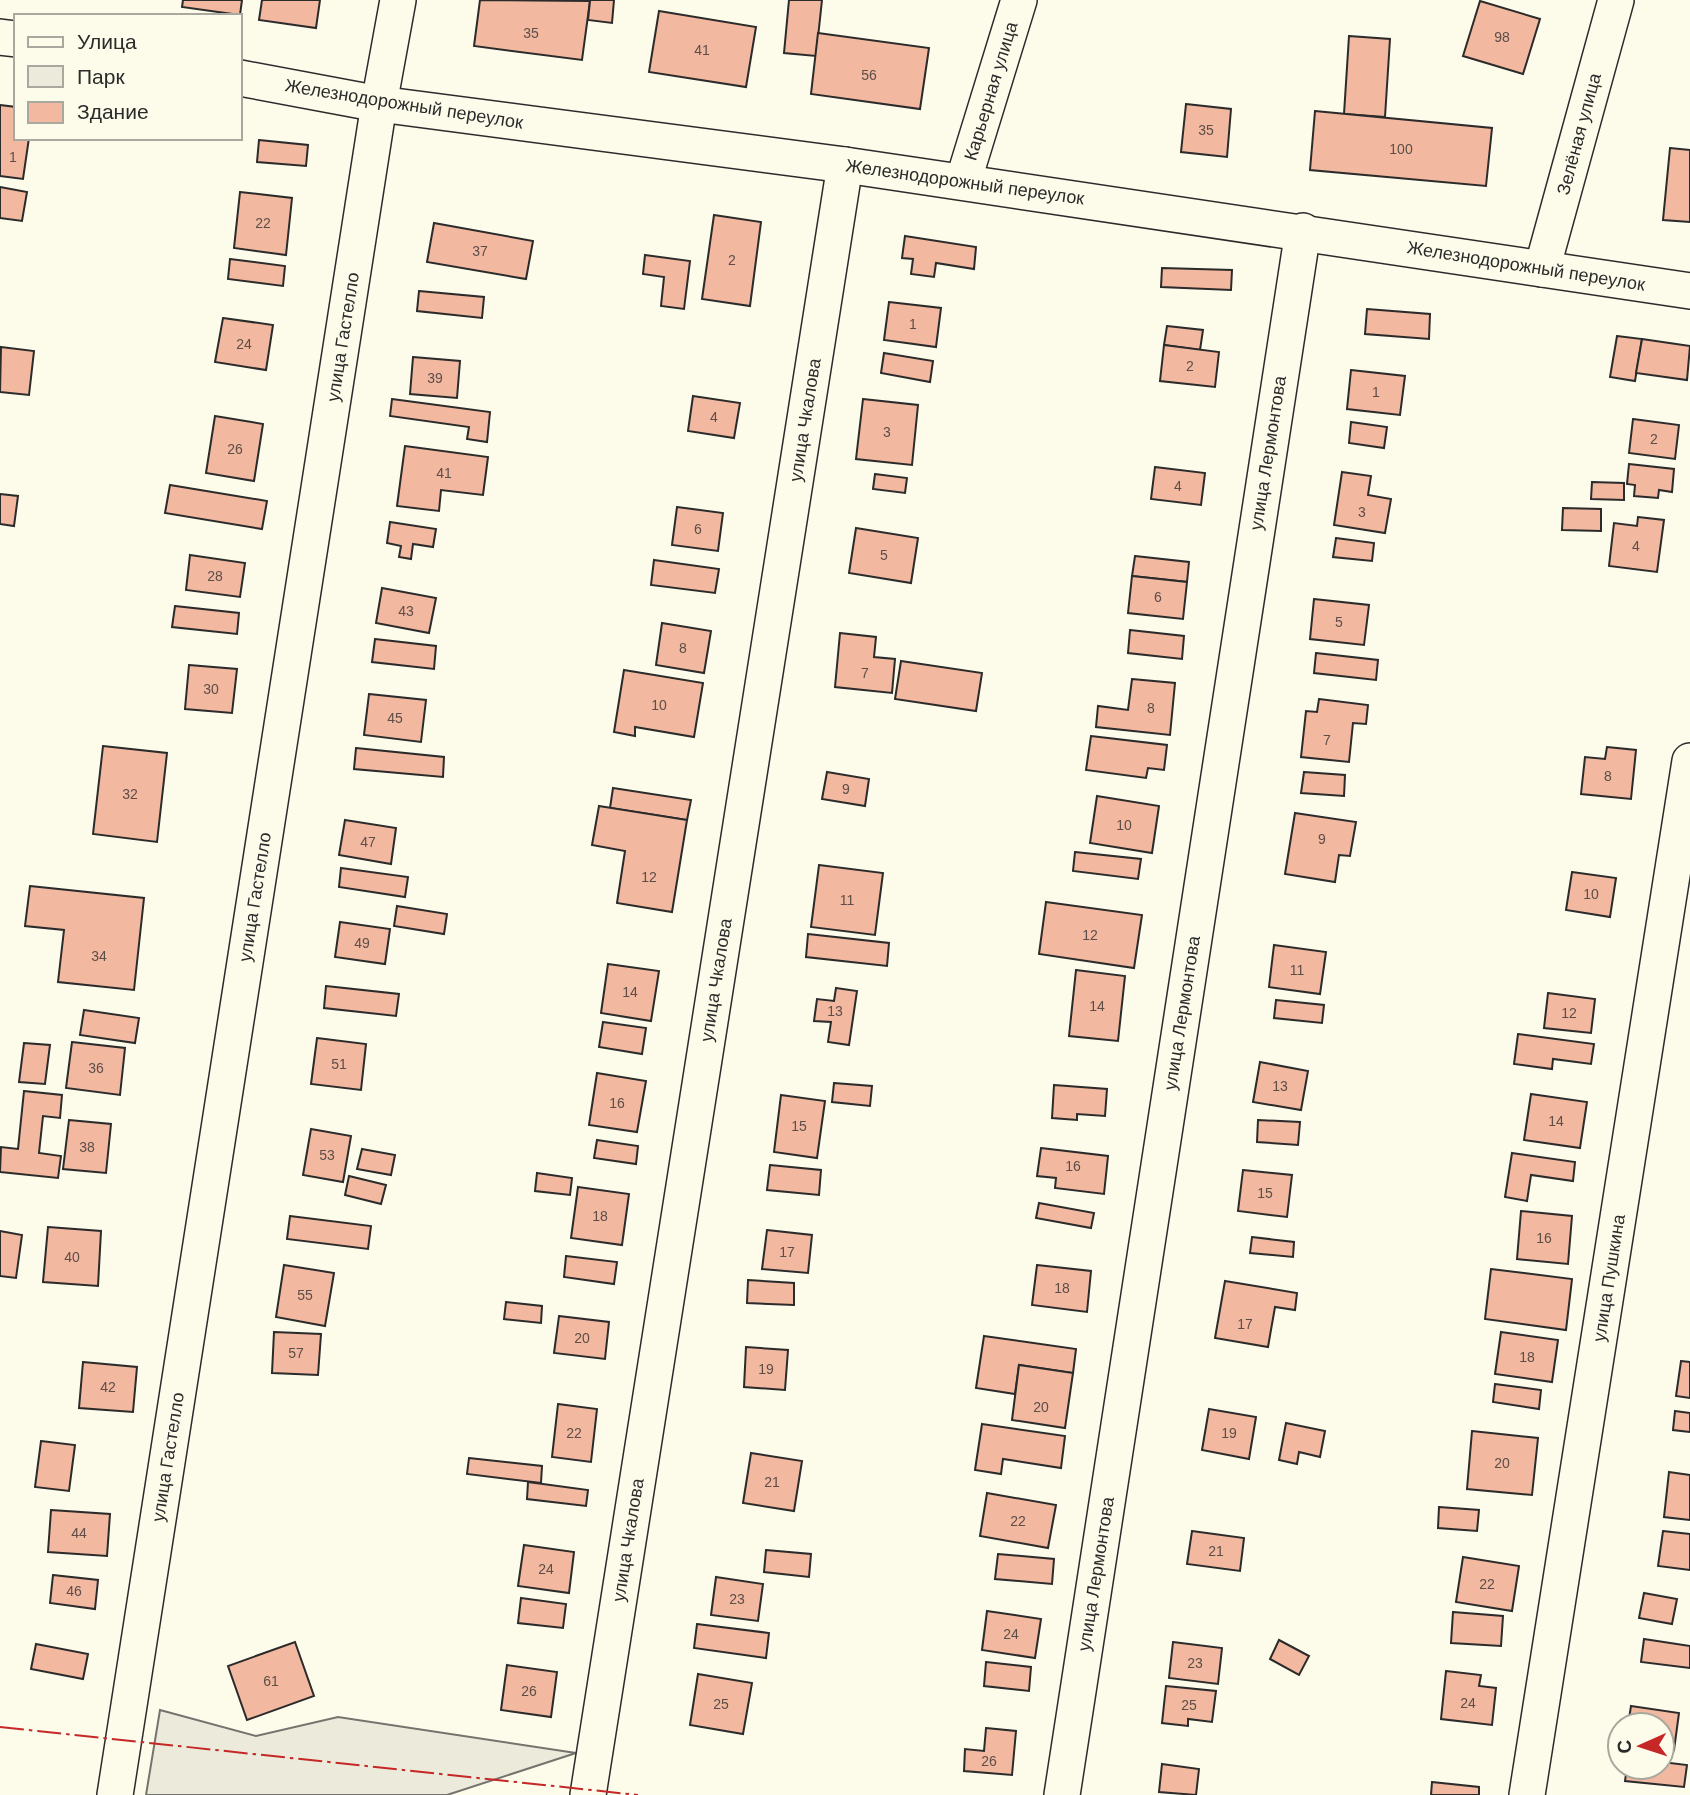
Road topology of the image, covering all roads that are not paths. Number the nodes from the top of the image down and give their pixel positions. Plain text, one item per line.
1 (398, 0) edge
2 (1020, 0) edge
3 (1616, 0) edge
4 (242, 78) edge
5 (379, 104) junction
6 (845, 165) junction
7 (963, 182) junction
8 (1303, 231) junction
9 (1542, 269) junction
10 (1690, 291) edge
11 (1690, 761) edge
12 (115, 1795) edge
13 (588, 1795) edge
14 (1062, 1795) edge
15 (1527, 1795) edge

1 - 5 street, улица Гастелло
2 - 7 street, Карьерная улица
3 - 9 street, Зелёная улица
4 - 5 street, Железнодорожный переулок
5 - 6 street, Железнодорожный переулок
5 - 12 street, улица Гастелло
6 - 7 street, Железнодорожный переулок
6 - 13 street, улица Чкалова
7 - 8 street, Железнодорожный переулок
8 - 9 street, Железнодорожный переулок
8 - 14 street, улица Лермонтова
9 - 10 street, Железнодорожный переулок
11 - 15 street, улица Пушкина

